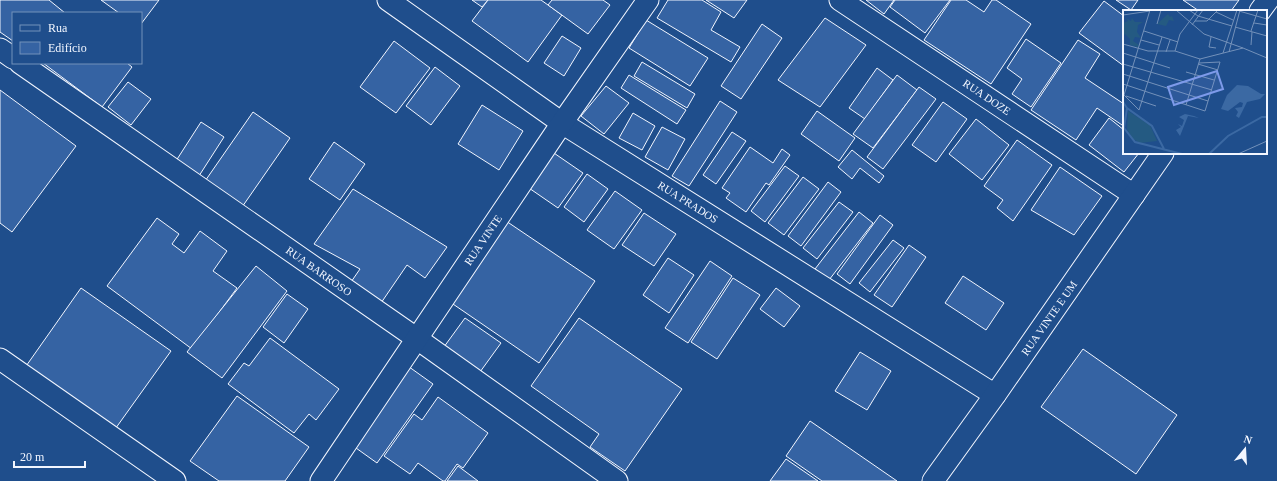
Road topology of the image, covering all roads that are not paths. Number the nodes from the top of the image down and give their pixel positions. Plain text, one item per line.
1 (388, 0) edge
2 (648, 0) edge
3 (840, 0) edge
4 (1268, 0) edge
5 (1261, 10) edge
6 (0, 50) edge
7 (12, 57) edge
8 (21, 64) edge
9 (562, 123) junction
10 (1162, 154) edge
11 (1134, 195) junction
12 (416, 338) junction
13 (0, 359) edge
14 (995, 395) junction
15 (175, 481) edge
16 (321, 481) edge
17 (617, 481) edge
18 (933, 481) edge

1 - 9 street, RUA PRADOS
2 - 9 street, RUA VINTE
3 - 11 street, RUA DOZE
4 - 5 street
6 - 7 street
8 - 12 street, RUA BARROSO
9 - 12 street, RUA VINTE
9 - 14 street, RUA PRADOS
10 - 11 street, RUA VINTE E UM
11 - 14 street, RUA VINTE E UM
12 - 16 street, RUA VINTE
12 - 17 street, RUA BARROSO
13 - 15 street
14 - 18 street, RUA VINTE E UM

